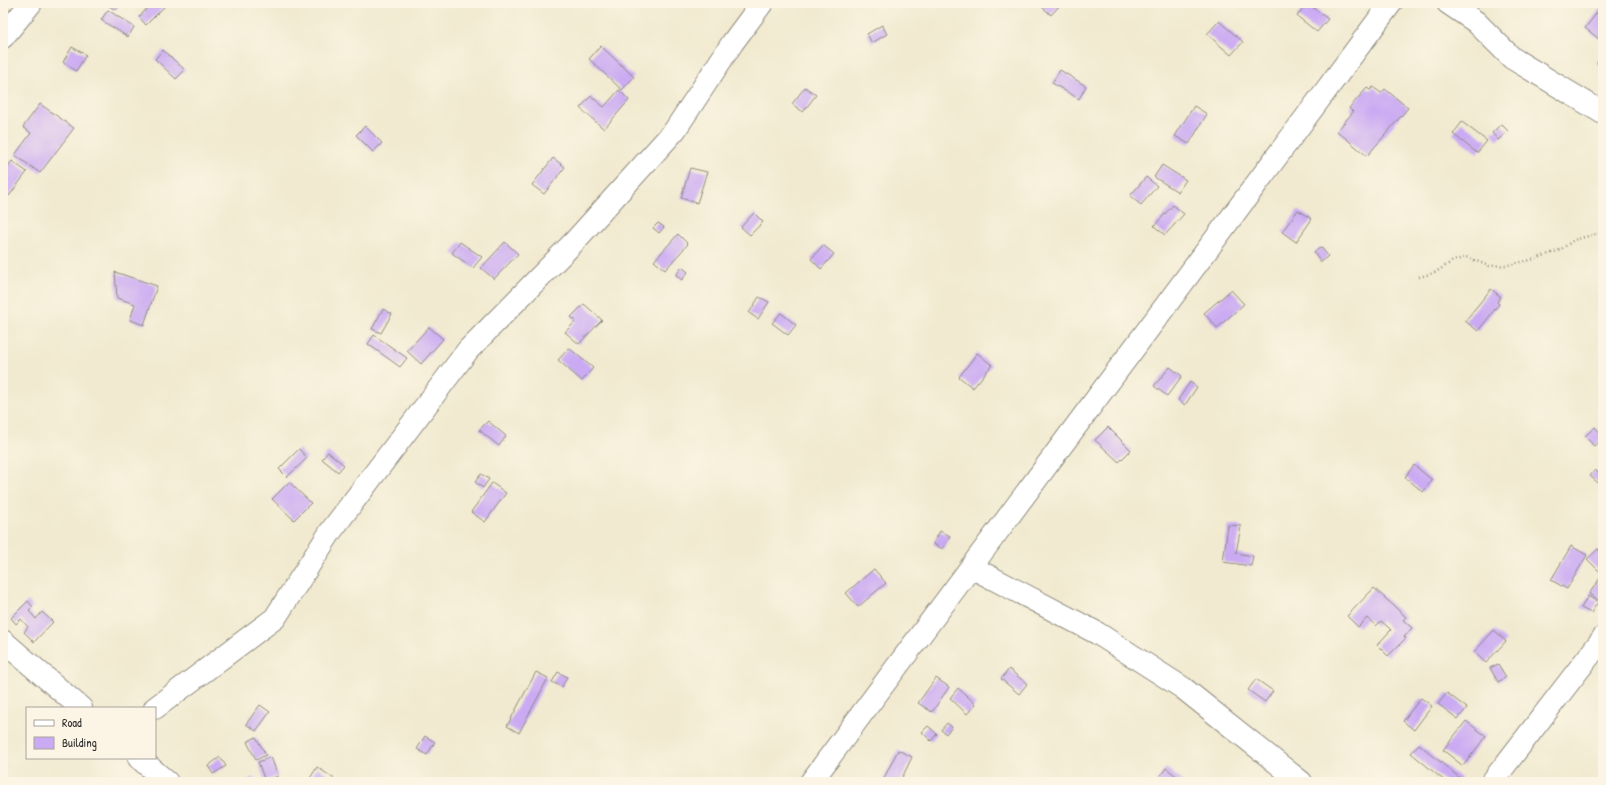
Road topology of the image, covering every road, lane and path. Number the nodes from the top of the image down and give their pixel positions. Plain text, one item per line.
1 (31, 3) edge
2 (762, 3) edge
3 (1391, 3) edge
4 (1448, 3) edge
5 (3, 37) edge
6 (1603, 113) edge
7 (1603, 232) edge
8 (1418, 277) dead end
9 (971, 567) junction
10 (1603, 638) edge
11 (3, 641) edge
12 (80, 707) edge
13 (156, 707) edge
14 (140, 759) edge
15 (167, 782) edge
16 (811, 782) edge
17 (1301, 782) edge
18 (1492, 782) edge

1 - 5 street
2 - 13 street
3 - 9 street
4 - 6 street
7 - 8 path
9 - 16 street
9 - 17 street
10 - 18 street
11 - 12 street
14 - 15 street

